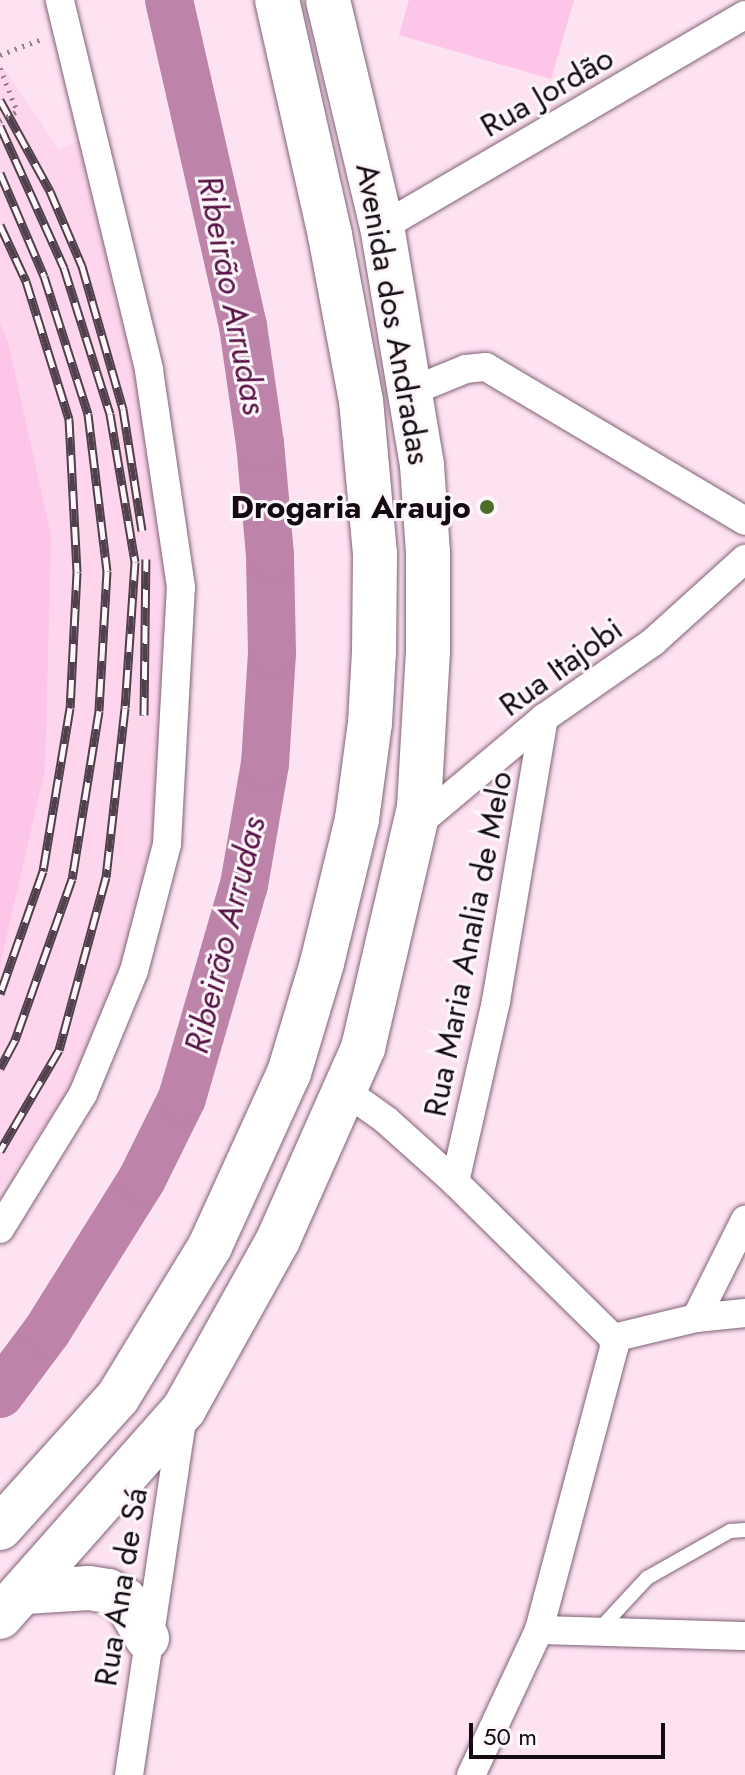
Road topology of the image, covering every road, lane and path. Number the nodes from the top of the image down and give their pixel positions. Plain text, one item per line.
1 (277, 0) edge
2 (328, 0) edge
3 (63, 13) edge
4 (745, 15) edge
5 (0, 55) edge
6 (0, 68) edge
7 (0, 121) edge
8 (382, 227) junction
9 (330, 235) junction
10 (412, 391) junction
11 (745, 521) edge
12 (745, 559) edge
13 (544, 718) junction
14 (414, 827) junction
15 (344, 1090) junction
16 (455, 1182) junction
17 (745, 1220) edge
18 (0, 1229) edge
19 (210, 1246) junction
20 (745, 1313) edge
21 (696, 1318) junction
22 (613, 1338) junction
23 (184, 1409) junction
24 (0, 1528) edge
25 (745, 1530) edge
26 (12, 1605) edge
27 (539, 1630) junction
28 (597, 1632) junction
29 (745, 1636) edge
30 (147, 1638) junction
31 (129, 1775) edge
32 (471, 1775) edge

1 - 9 main road, Avenida dos Andradas
2 - 8 main road, Avenida dos Andradas
3 - 5 path
3 - 18 street
4 - 8 street, Rua Jordão
6 - 7 path, bridge
8 - 9 main road
8 - 10 main road, Avenida dos Andradas
9 - 19 main road, Avenida dos Andradas
10 - 11 street
10 - 14 main road, Avenida dos Andradas
12 - 13 street, Rua Itajobi
13 - 14 street, Rua Itajobi
13 - 16 street, Rua Maria Analia de Melo
14 - 15 main road, Avenida dos Andradas
15 - 16 street
15 - 23 main road, Avenida dos Andradas
16 - 22 street
17 - 21 street
19 - 23 main road
19 - 24 main road, Avenida dos Andradas
20 - 21 street
21 - 22 street
22 - 27 street
23 - 26 main road, Avenida dos Andradas
23 - 30 street, Rua Ana de Sá
25 - 28 lane
26 - 30 main road
27 - 28 street
27 - 32 street
28 - 29 street
30 - 31 street, Rua Ana de Sá

